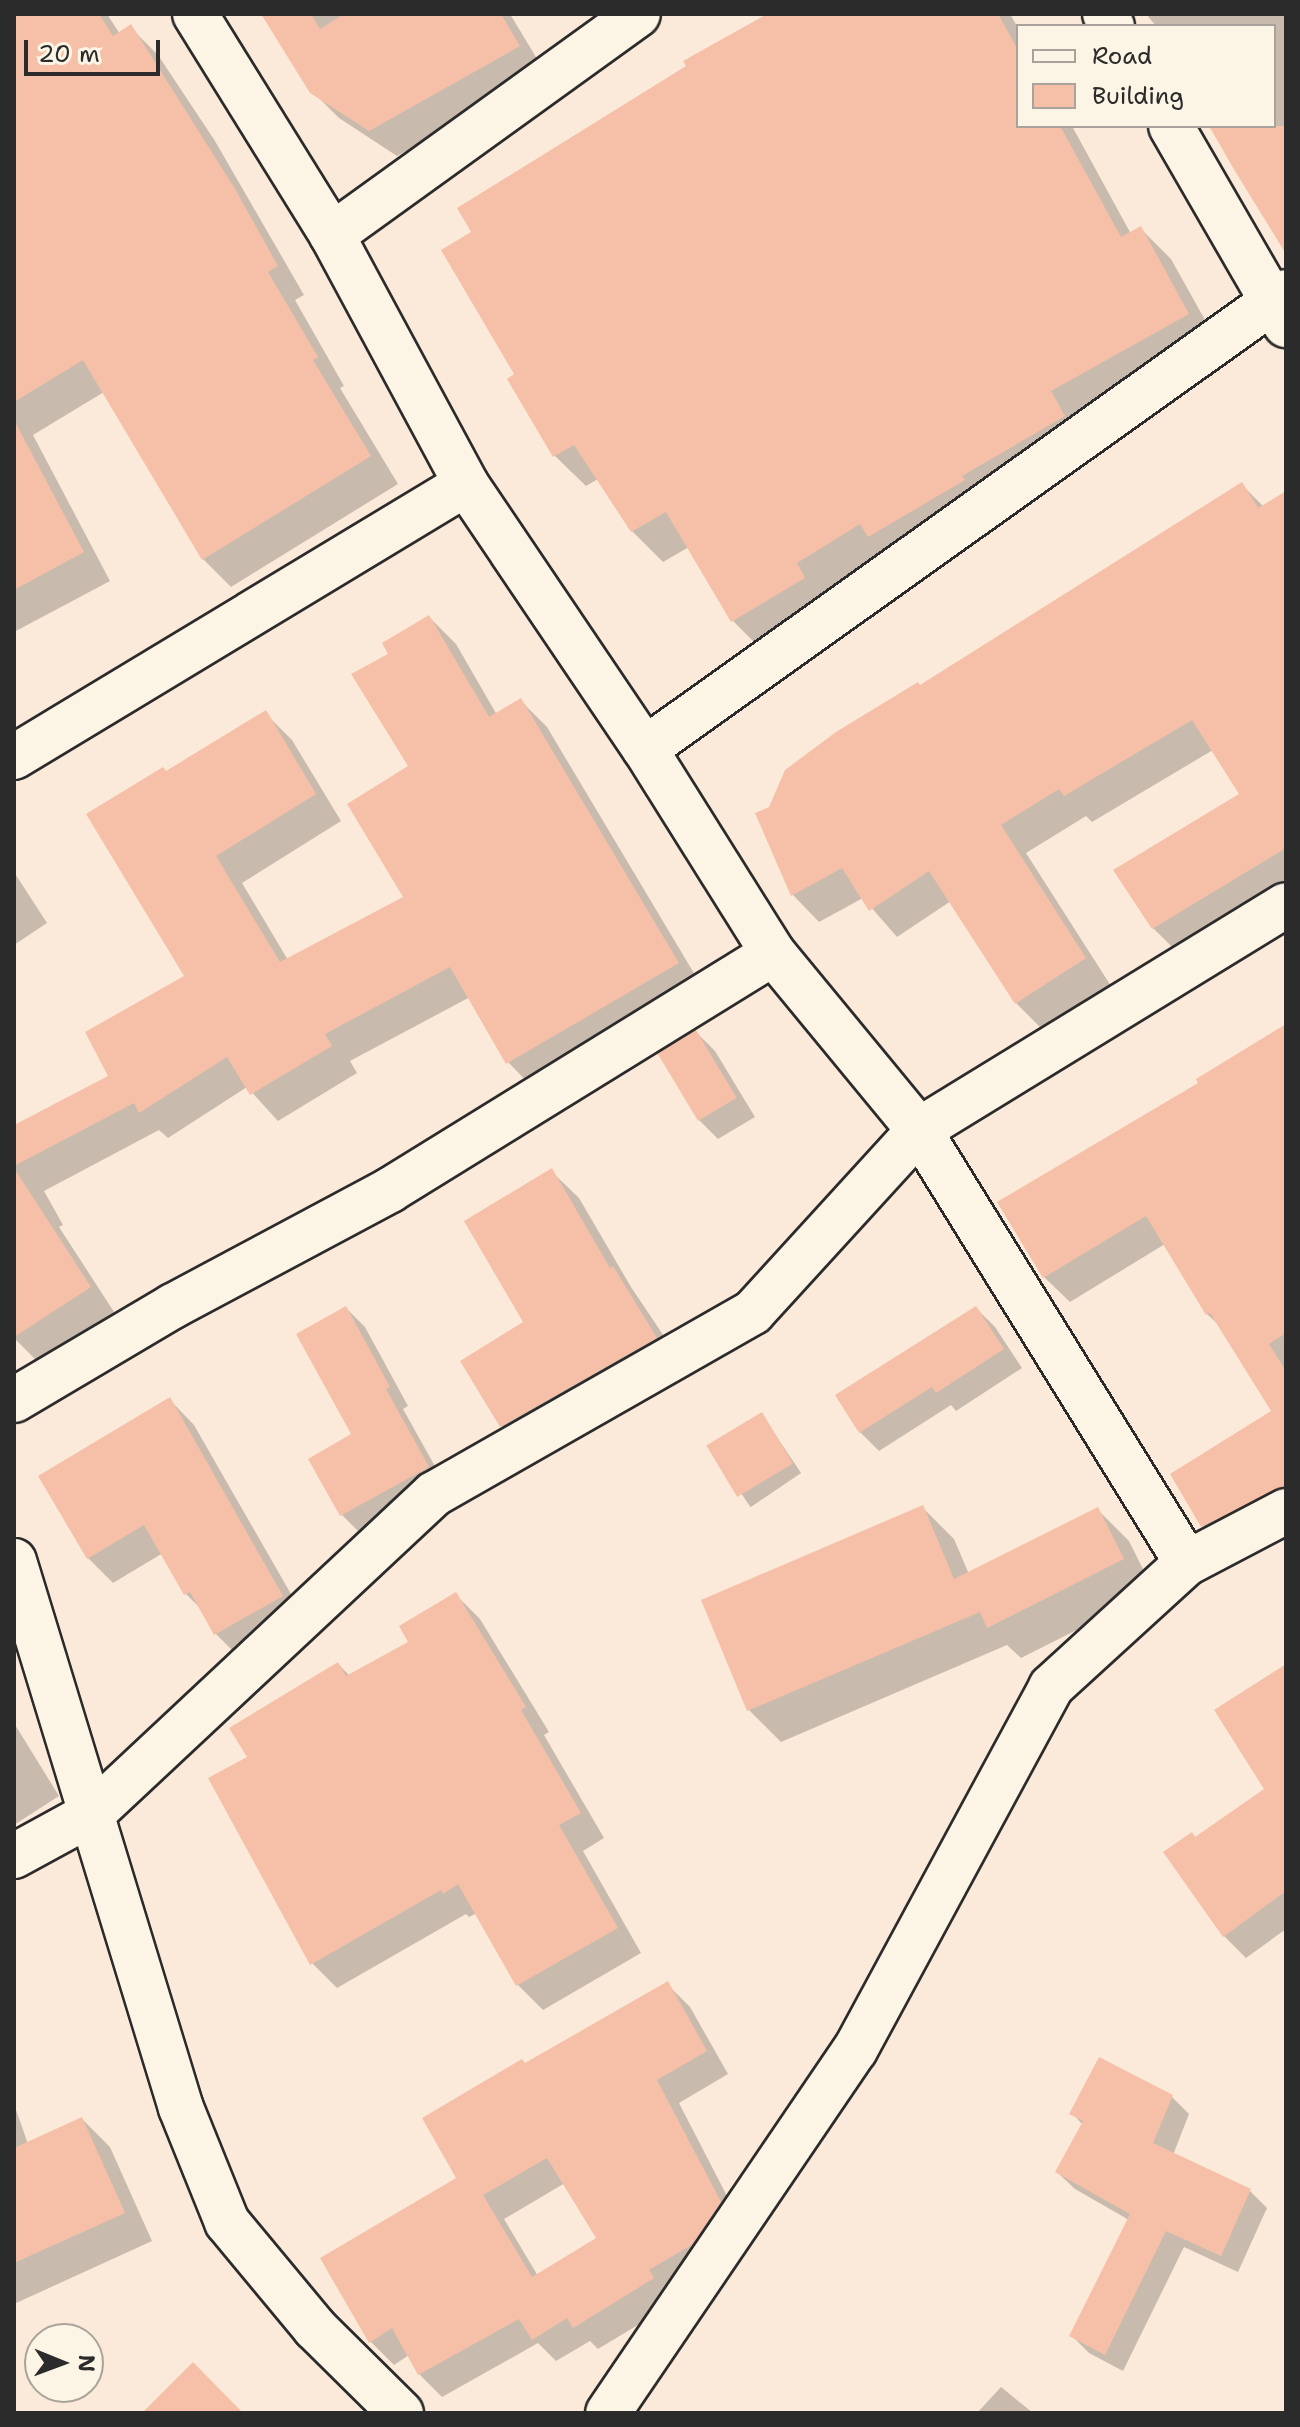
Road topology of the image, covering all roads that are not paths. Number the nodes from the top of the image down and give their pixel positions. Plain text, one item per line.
1 (195, 14) edge
2 (638, 14) edge
3 (1172, 128) edge
4 (332, 235) junction
5 (1282, 305) edge
6 (466, 484) junction
7 (645, 749) junction
8 (14, 757) edge
9 (1286, 905) edge
10 (773, 953) junction
11 (919, 1130) junction
12 (14, 1400) edge
13 (1286, 1511) edge
14 (14, 1561) edge
15 (1187, 1563) junction
16 (93, 1813) junction
17 (14, 1856) edge
18 (401, 2413) edge
19 (608, 2413) edge

1 - 4 street
2 - 4 street
3 - 5 street
4 - 6 street
5 - 7 street
6 - 7 street
6 - 8 street
7 - 10 street
9 - 11 street
10 - 11 street
10 - 12 street
11 - 15 street
11 - 16 street
13 - 15 street
14 - 16 street
15 - 19 street
16 - 17 street
16 - 18 street

